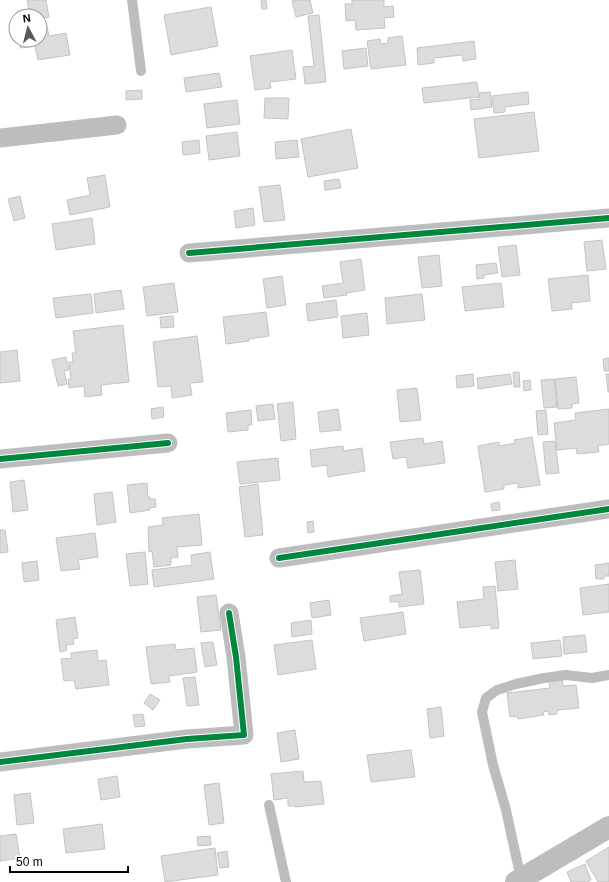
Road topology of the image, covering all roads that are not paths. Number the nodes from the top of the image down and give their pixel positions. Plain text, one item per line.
1 (132, 0) edge
2 (141, 71) dead end
3 (117, 125) dead end
4 (0, 138) edge
5 (609, 218) edge
6 (189, 253) dead end
7 (168, 443) dead end
8 (0, 460) edge
9 (609, 509) edge
10 (279, 558) dead end
11 (229, 613) dead end
12 (609, 675) edge
13 (0, 762) edge
14 (269, 805) dead end
15 (609, 827) edge
16 (518, 881) edge
17 (286, 882) edge

1 - 2 lane
3 - 4 street
5 - 6 street
7 - 8 street
9 - 10 street
11 - 13 street
12 - 16 lane
14 - 17 lane
15 - 16 street

